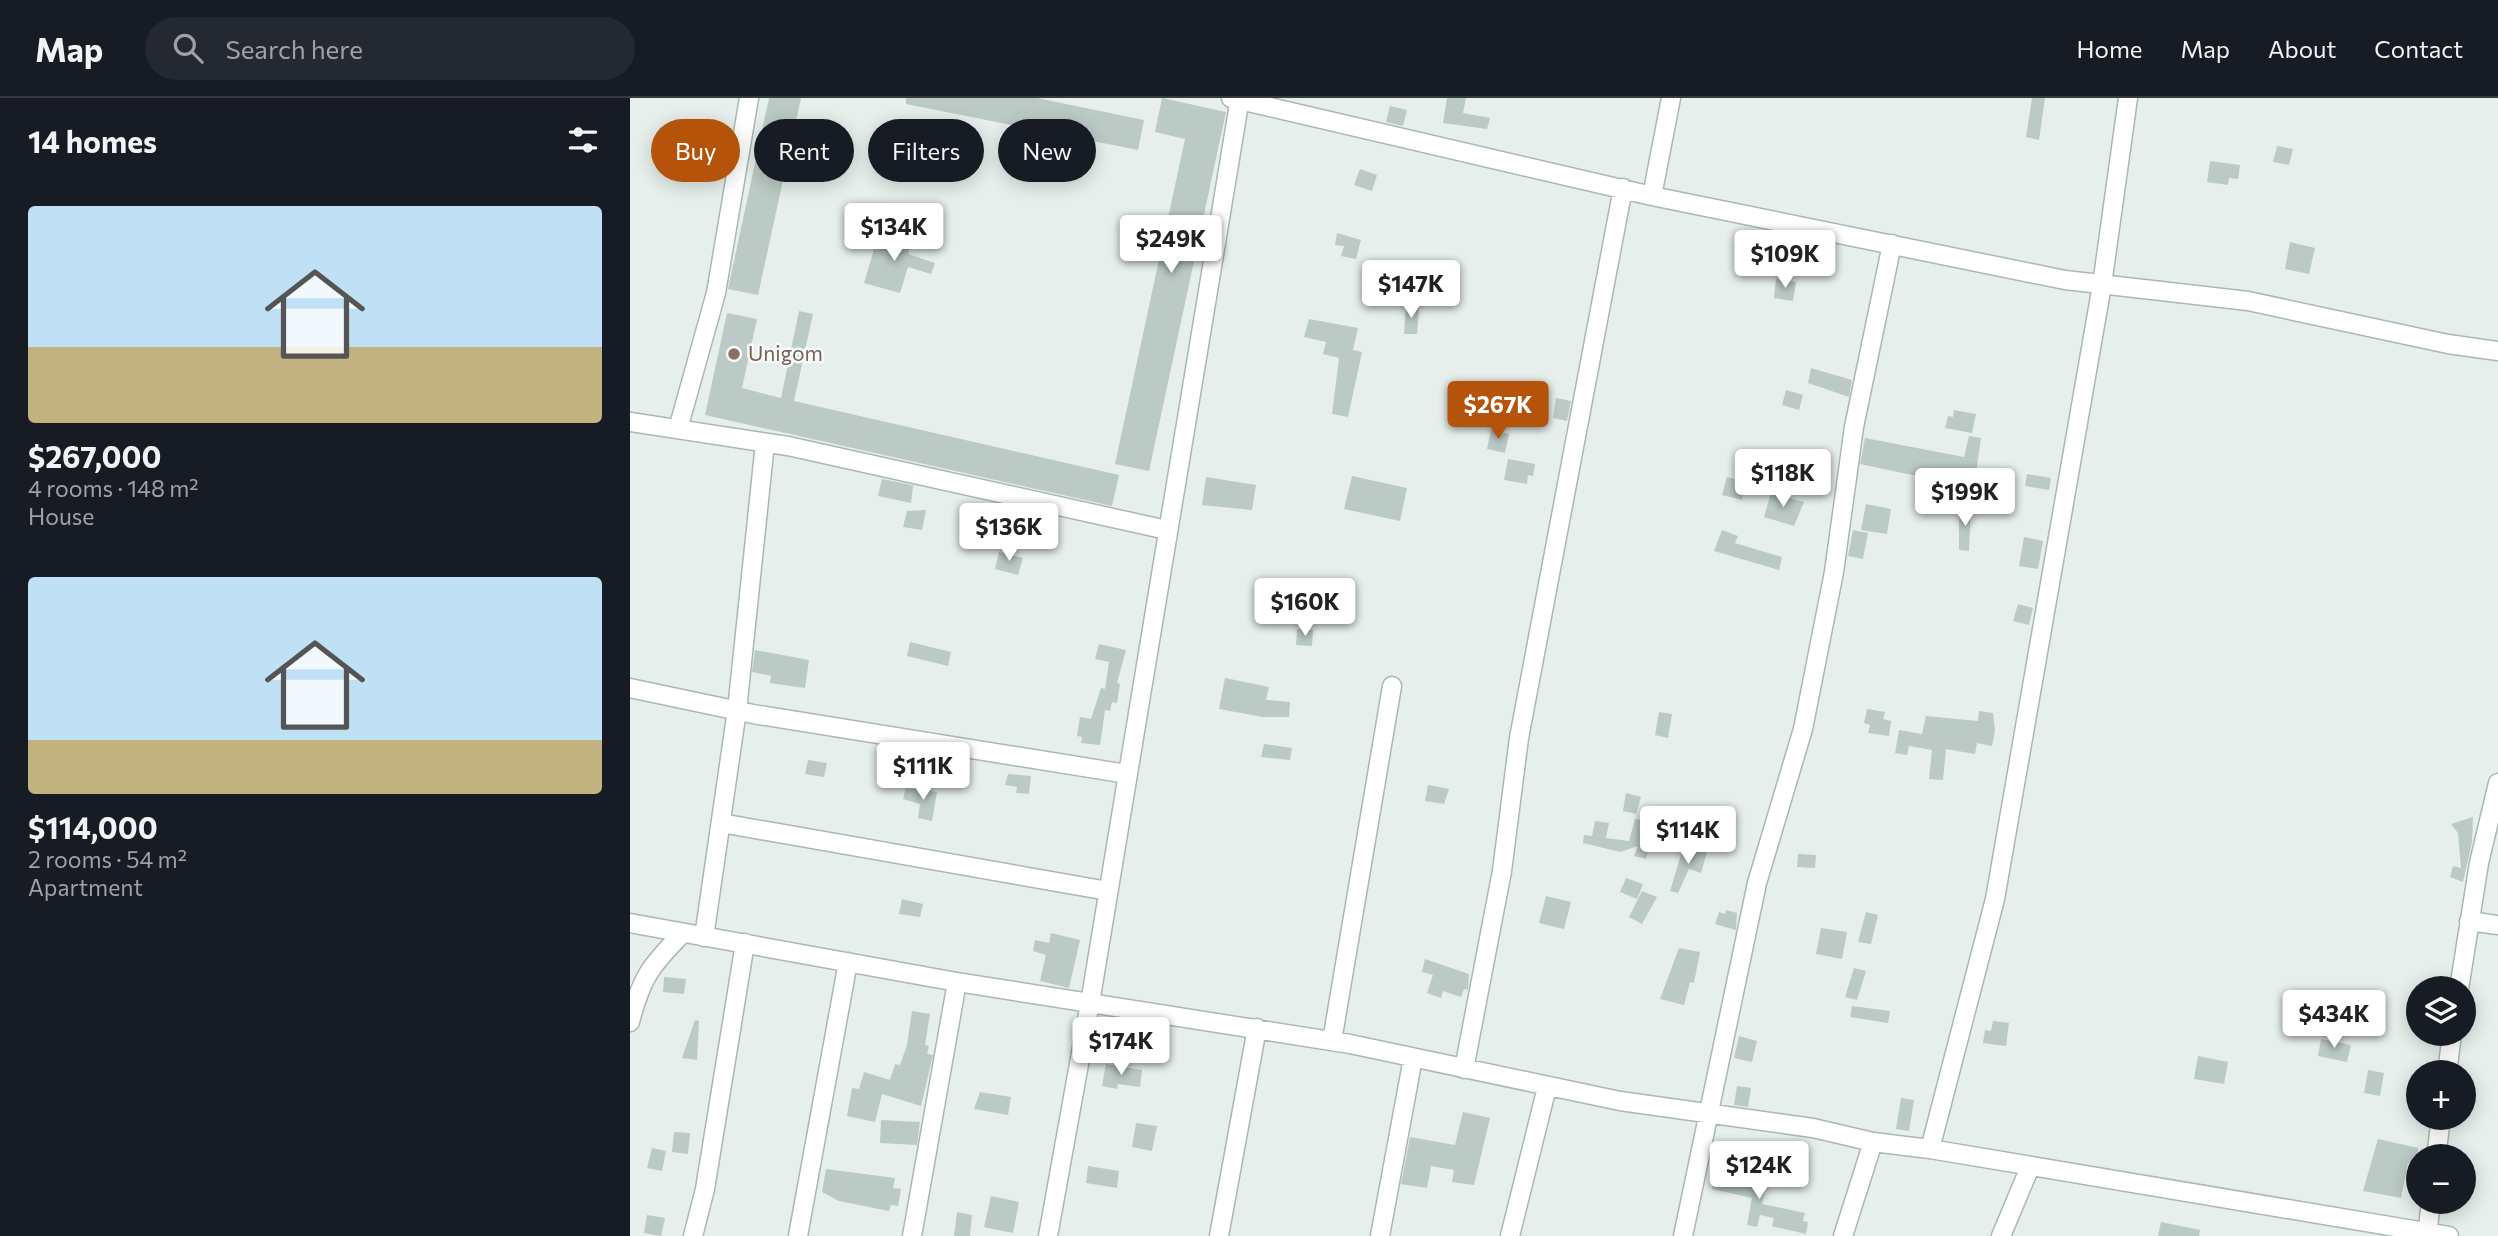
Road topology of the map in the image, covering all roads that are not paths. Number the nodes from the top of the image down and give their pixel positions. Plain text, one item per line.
1 (749, 98) edge
2 (1671, 98) edge
3 (2129, 98) edge
4 (1237, 99) edge
5 (1623, 188) junction
6 (1652, 196) junction
7 (1892, 244) junction
8 (2102, 285) junction
9 (2498, 351) edge
10 (630, 422) edge
11 (678, 429) junction
12 (765, 443) junction
13 (1167, 530) junction
14 (1392, 686) dead end
15 (630, 688) edge
16 (737, 710) junction
17 (1127, 774) junction
18 (2498, 787) edge
19 (720, 823) junction
20 (1108, 891) junction
21 (2469, 921) junction
22 (630, 923) edge
23 (2498, 925) edge
24 (683, 933) junction
25 (704, 937) junction
26 (745, 943) junction
27 (848, 962) junction
28 (2461, 976) edge
29 (957, 982) junction
30 (1090, 1003) junction
31 (630, 1022) edge
32 (1257, 1028) junction
33 (1332, 1041) junction
34 (1413, 1058) junction
35 (1464, 1069) junction
36 (1547, 1087) junction
37 (1709, 1112) junction
38 (1873, 1142) junction
39 (1930, 1149) junction
40 (2029, 1167) junction
41 (2430, 1214) edge
42 (2427, 1234) edge
43 (693, 1236) edge
44 (798, 1236) edge
45 (912, 1236) edge
46 (1048, 1236) edge
47 (1219, 1236) edge
48 (1380, 1236) edge
49 (1510, 1236) edge
50 (1683, 1236) edge
51 (1843, 1236) edge
52 (2001, 1236) edge
53 (2449, 1236) edge

1 - 11 street
2 - 6 street
3 - 8 street
4 - 5 street
4 - 13 street
5 - 6 street
5 - 35 street
6 - 7 street
7 - 8 street
7 - 37 street
8 - 9 street
8 - 39 street
10 - 11 street
11 - 12 street
12 - 13 street
12 - 16 street
13 - 17 street
14 - 33 street
15 - 16 street
16 - 17 street
16 - 19 street
17 - 20 street
18 - 21 street
19 - 20 street
19 - 25 street
20 - 30 street
21 - 23 street
21 - 28 street
22 - 24 street
24 - 25 street
24 - 31 street
25 - 26 street
26 - 27 street
26 - 43 street
27 - 29 street
27 - 44 street
29 - 30 street
29 - 45 street
30 - 32 street
30 - 46 street
32 - 33 street
32 - 47 street
33 - 34 street
34 - 35 street
34 - 48 street
35 - 36 street
36 - 37 street
36 - 49 street
37 - 38 street
37 - 50 street
38 - 39 street
38 - 51 street
39 - 40 street
40 - 42 street
40 - 52 street
41 - 42 street
42 - 53 street

